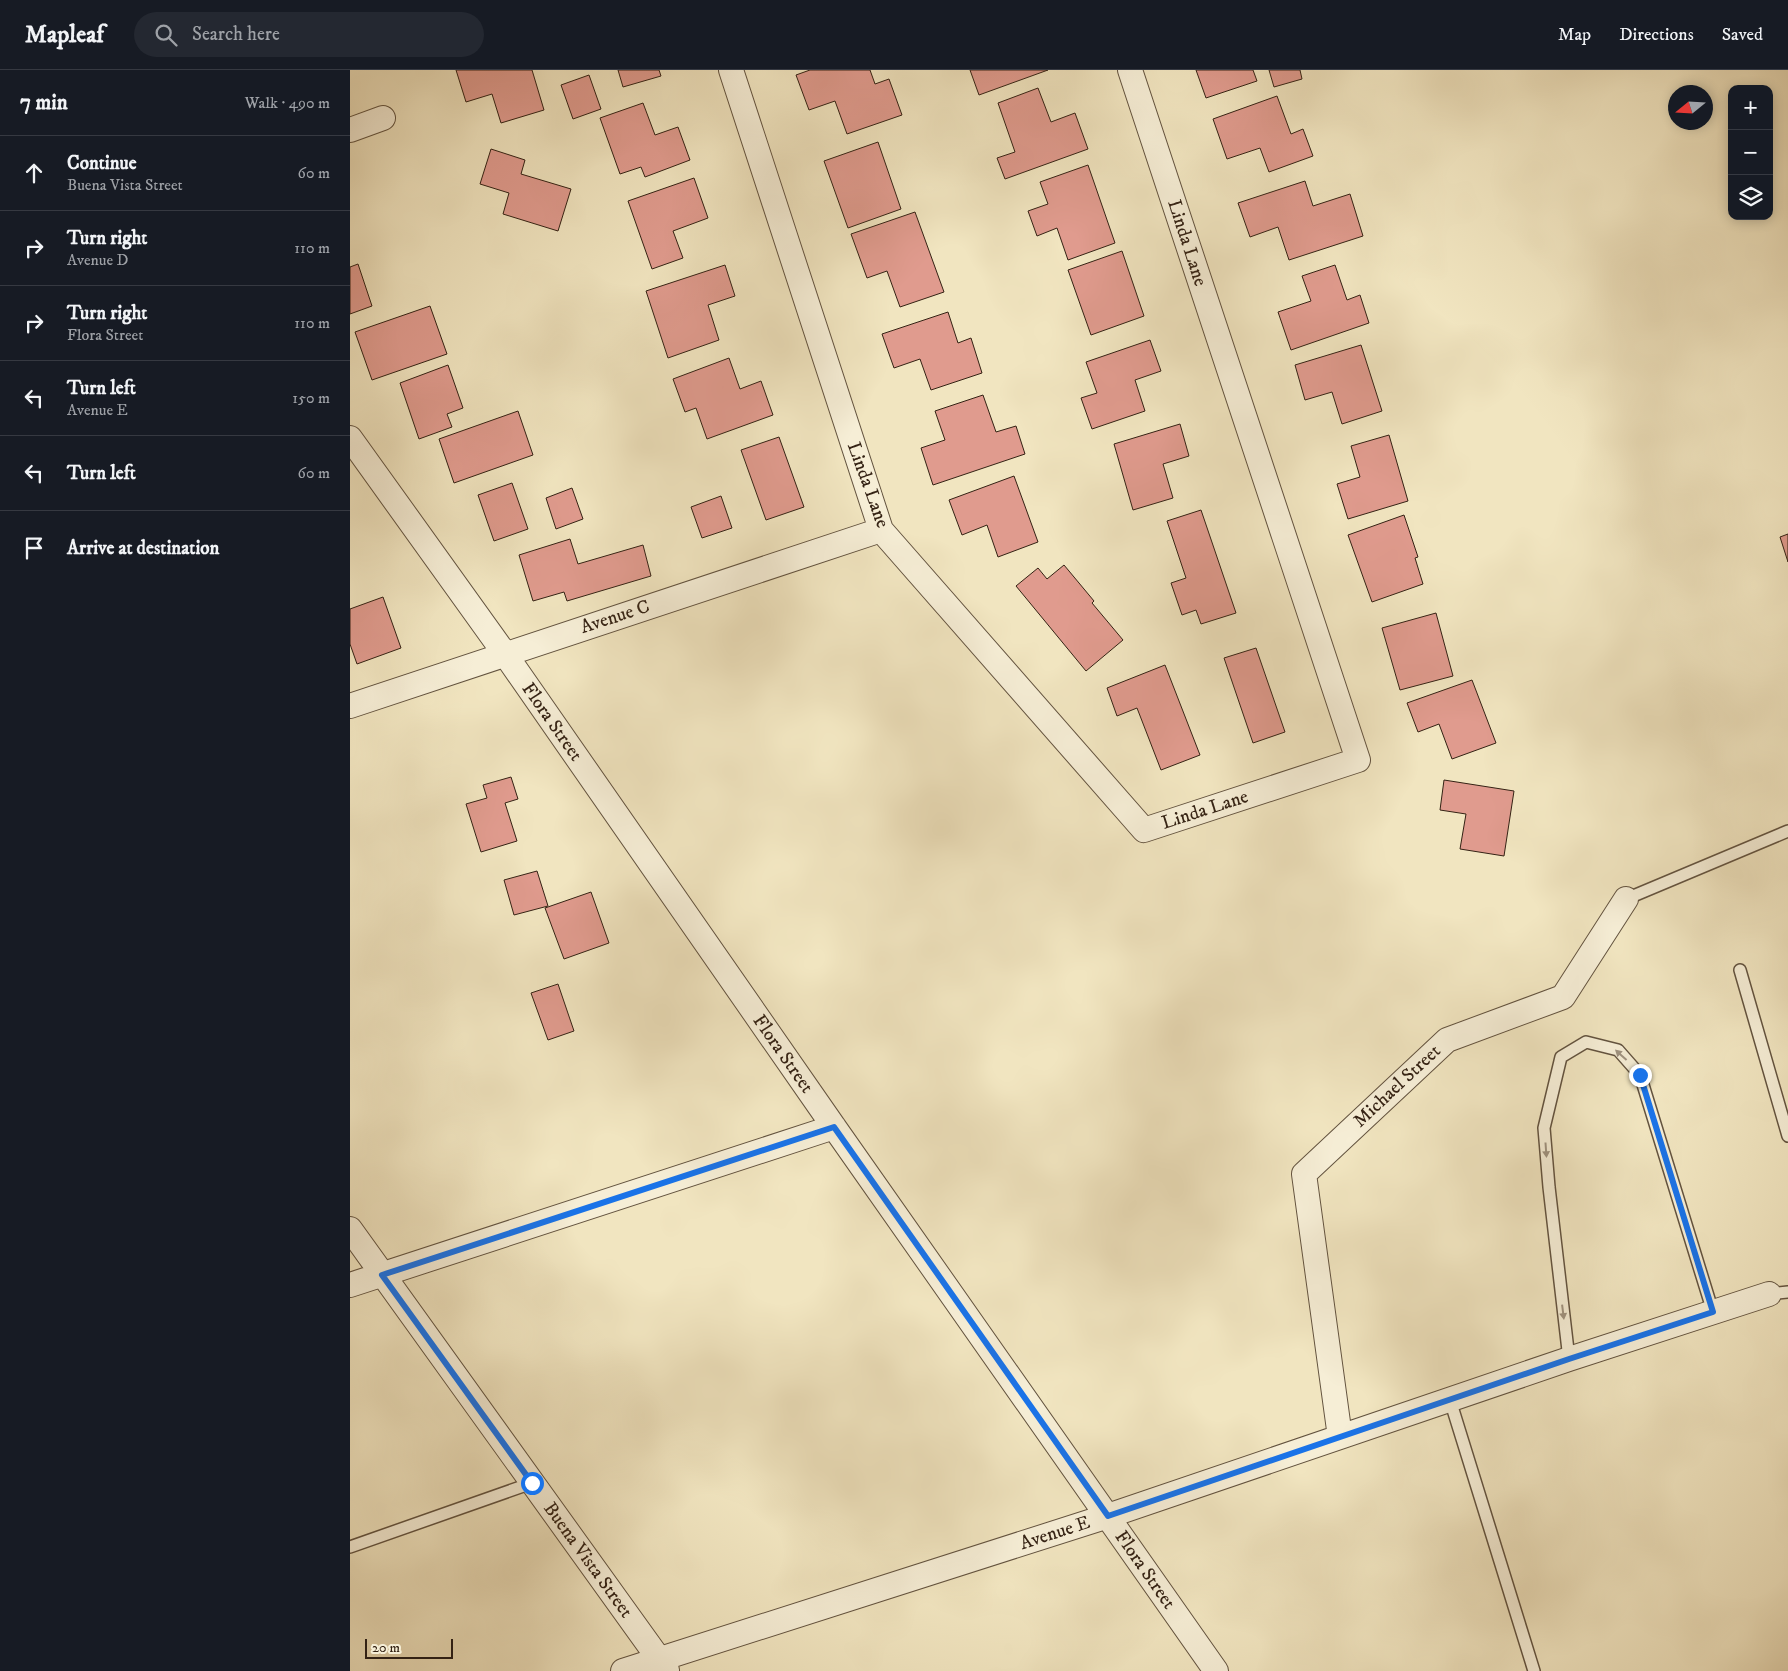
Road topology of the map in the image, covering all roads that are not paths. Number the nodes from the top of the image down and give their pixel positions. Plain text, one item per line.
1 (731, 70) edge
2 (1130, 70) edge
3 (383, 118) dead end
4 (350, 130) edge
5 (350, 438) edge
6 (881, 530) junction
7 (505, 654) junction
8 (350, 706) edge
9 (1788, 831) edge
10 (1626, 899) joint
11 (1740, 970) dead end
12 (834, 1127) junction
13 (1788, 1136) edge
14 (350, 1229) edge
15 (382, 1275) junction
16 (350, 1286) edge
17 (1779, 1293) edge
18 (1713, 1312) junction
19 (1569, 1359) junction
20 (1450, 1400) junction
21 (1340, 1437) junction
22 (532, 1483) junction
23 (1108, 1516) junction
24 (350, 1547) edge
25 (663, 1665) edge
26 (623, 1671) edge
27 (1216, 1671) edge
28 (1534, 1671) edge

1 - 6 street, Linda Lane
2 - 6 street, Linda Lane
3 - 4 street
5 - 7 street, Flora Street
6 - 7 street, Avenue C
7 - 8 street, Avenue C
7 - 12 street, Flora Street
9 - 10 lane, Michael Street
10 - 21 street, Michael Street
11 - 13 lane
12 - 15 street
12 - 23 street, Flora Street
14 - 15 street, Buena Vista Street
15 - 16 street
15 - 22 street, Buena Vista Street
17 - 18 street, Avenue E
18 - 19 street, Avenue E
18 -> 19 lane
19 - 20 street, Avenue E
20 - 21 street, Avenue E
20 - 28 lane
21 - 23 street, Avenue E
22 - 24 lane
22 - 25 street, Buena Vista Street
23 - 25 street, Avenue E
23 - 27 street, Flora Street
25 - 26 street, Avenue E

